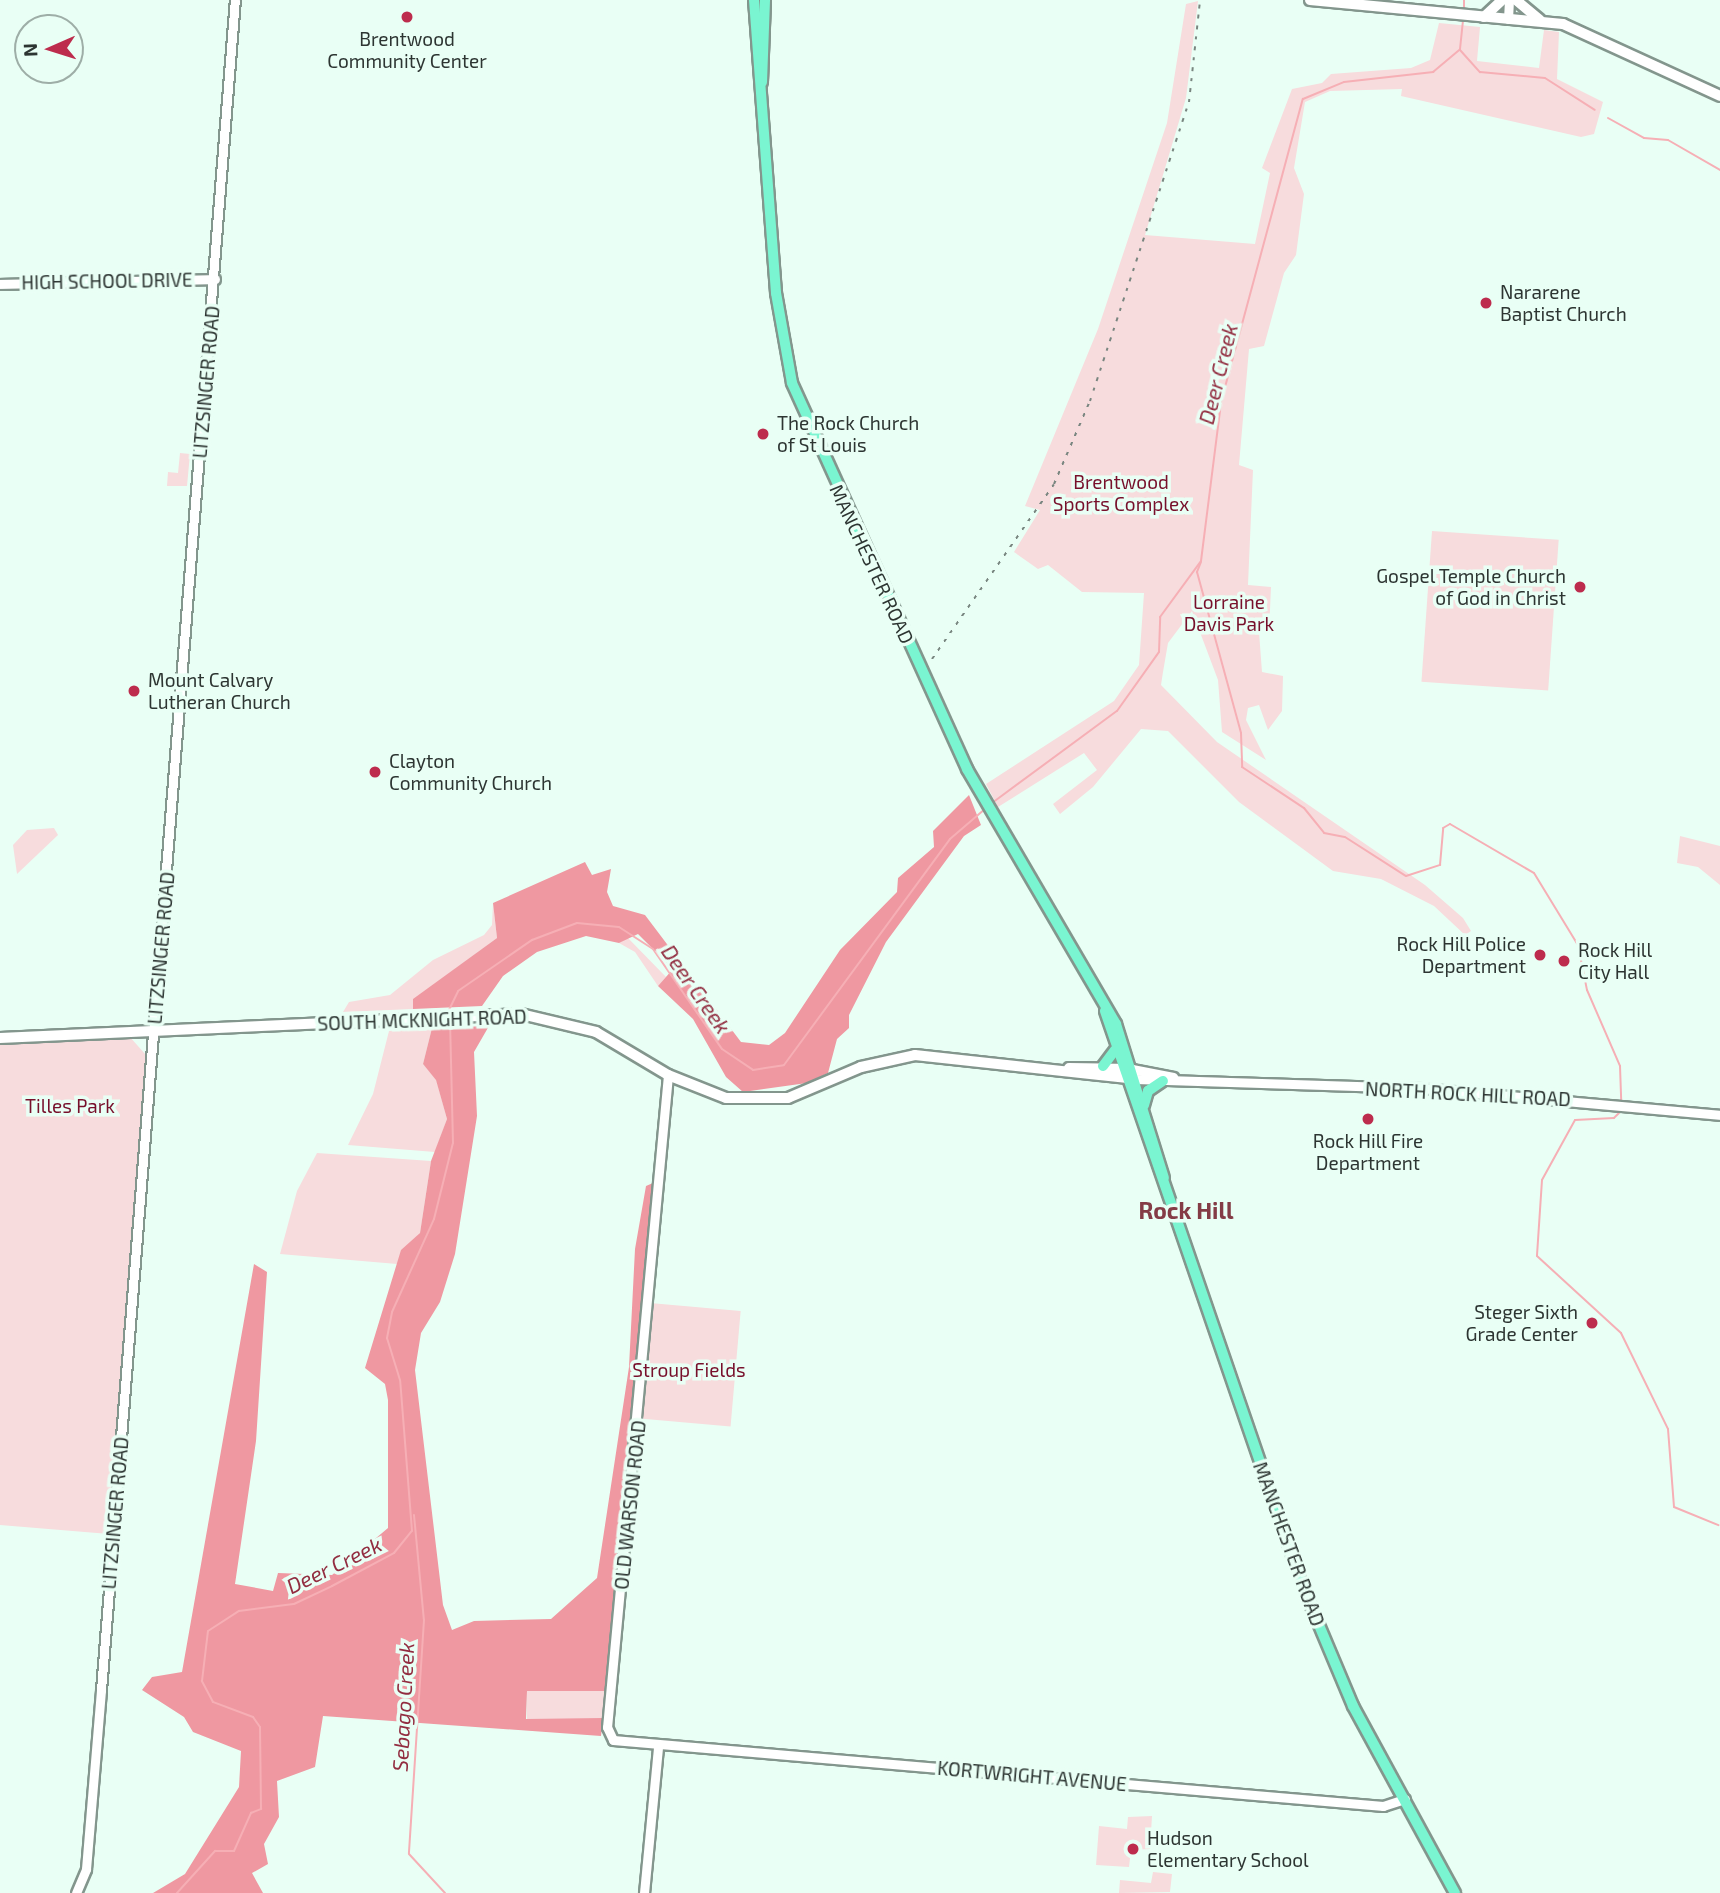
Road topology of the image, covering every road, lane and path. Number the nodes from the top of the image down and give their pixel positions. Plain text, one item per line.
1 (235, 0) edge
2 (754, 0) edge
3 (765, 0) edge
4 (1310, 0) edge
5 (1502, 0) edge
6 (1509, 0) edge
7 (1516, 0) edge
8 (1479, 16) junction
9 (1508, 19) junction
10 (1544, 22) junction
11 (762, 82) junction
12 (1720, 96) edge
13 (215, 279) junction
14 (0, 284) edge
15 (1104, 1009) junction
16 (155, 1032) junction
17 (0, 1038) edge
18 (1115, 1051) junction
19 (1102, 1066) junction
20 (1069, 1069) junction
21 (1128, 1074) junction
22 (668, 1076) junction
23 (1168, 1079) junction
24 (1144, 1105) junction
25 (1720, 1115) edge
26 (1164, 1178) junction
27 (658, 1748) junction
28 (1405, 1799) junction
29 (76, 1893) edge
30 (644, 1893) edge
31 (1455, 1893) edge

1 - 13 street, LITZSINGER ROAD
2 - 11 main road, MANCHESTER ROAD
3 - 11 main road, MANCHESTER ROAD
4 - 8 main road
5 - 8 main road
6 - 9 street
7 - 10 main road
8 - 9 main road
9 - 10 main road
10 - 12 main road
11 - 15 main road, MANCHESTER ROAD
13 - 14 street, HIGH SCHOOL DRIVE
13 - 16 street, LITZSINGER ROAD
15 - 18 main road, MANCHESTER ROAD
15 - 21 main road, MANCHESTER ROAD
16 - 17 main road, SOUTH MCKNIGHT ROAD
16 - 22 main road, SOUTH MCKNIGHT ROAD
16 - 29 street, LITZSINGER ROAD
18 - 19 main road
18 - 21 main road, MANCHESTER ROAD
19 - 20 main road, SOUTH MCKNIGHT ROAD
19 - 21 main road, SOUTH MCKNIGHT ROAD
20 - 21 main road, SOUTH MCKNIGHT ROAD
20 - 22 main road, SOUTH MCKNIGHT ROAD
21 - 23 street, NORTH ROCK HILL ROAD
21 - 24 main road, MANCHESTER ROAD
21 - 26 main road, MANCHESTER ROAD
22 - 27 street, OLD WARSON ROAD
23 - 24 main road
23 - 25 street, NORTH ROCK HILL ROAD
24 - 26 main road, MANCHESTER ROAD
26 - 28 main road, MANCHESTER ROAD
27 - 28 street, KORTWRIGHT AVENUE
27 - 30 street
28 - 31 main road, MANCHESTER ROAD

